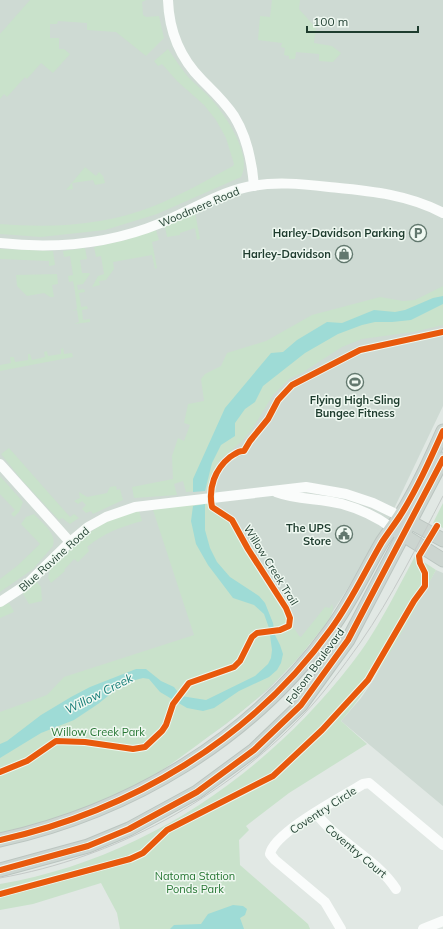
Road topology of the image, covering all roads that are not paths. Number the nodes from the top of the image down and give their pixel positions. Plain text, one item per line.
1 (168, 0) edge
2 (254, 186) junction
3 (443, 213) edge
4 (0, 243) edge
5 (443, 432) edge
6 (443, 459) edge
7 (0, 464) edge
8 (274, 491) junction
9 (405, 519) junction
10 (392, 528) junction
11 (404, 535) junction
12 (443, 540) edge
13 (70, 542) junction
14 (443, 560) edge
15 (0, 602) edge
16 (316, 813) junction
17 (0, 840) edge
18 (443, 845) edge
19 (0, 870) edge
20 (396, 889) dead end
21 (443, 921) edge
22 (341, 929) edge
23 (423, 929) edge

1 - 2 street
2 - 3 street, Woodmere Road
2 - 4 street, Woodmere Road
5 - 9 main road, Folsom Boulevard
6 - 9 main road, Folsom Boulevard
7 - 13 street
8 - 9 street, Blue Ravine Road
8 - 10 street, Blue Ravine Road
8 - 13 street, Blue Ravine Road
9 - 10 main road, Folsom Boulevard
9 - 11 main road, Folsom Boulevard
9 - 12 main road, Blue Ravine Road
10 - 11 main road, Blue Ravine Road
10 - 17 main road, Folsom Boulevard
11 - 14 main road, Blue Ravine Road
11 - 19 main road, Folsom Boulevard
13 - 15 street, Blue Ravine Road
16 - 18 street, Coventry Circle
16 - 20 street, Coventry Court
16 - 22 street, Coventry Circle
21 - 23 street

